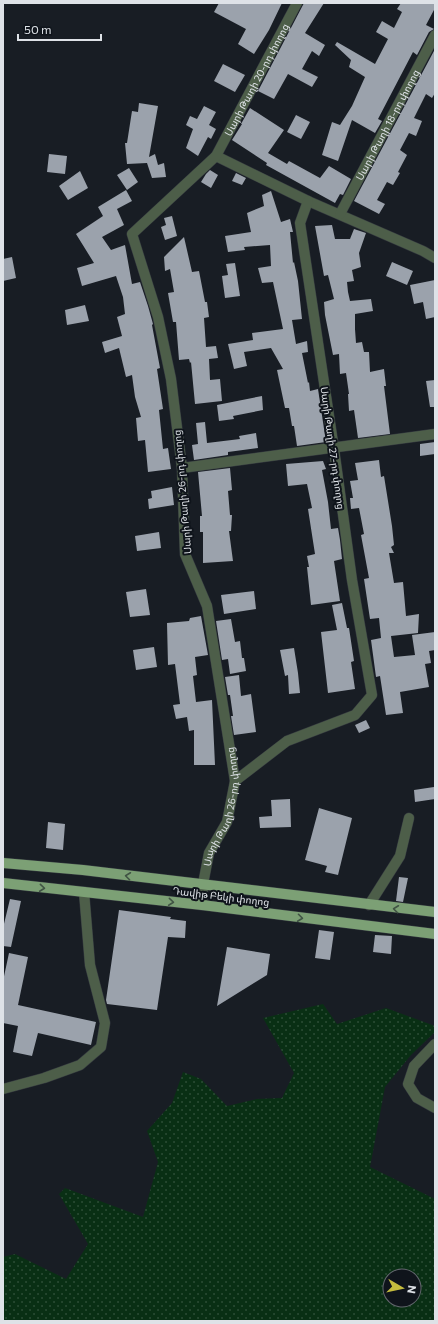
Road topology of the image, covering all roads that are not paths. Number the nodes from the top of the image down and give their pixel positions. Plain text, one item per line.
1 (298, 3) edge
2 (435, 35) edge
3 (216, 156) junction
4 (308, 201) junction
5 (340, 214) junction
6 (435, 258) edge
7 (435, 434) edge
8 (334, 448) junction
9 (182, 468) junction
10 (235, 781) junction
11 (409, 818) dead end
12 (3, 863) edge
13 (3, 883) edge
14 (203, 884) junction
15 (84, 892) junction
16 (202, 905) junction
17 (369, 905) junction
18 (435, 912) edge
19 (435, 934) edge
20 (435, 1044) edge
21 (3, 1089) edge
22 (435, 1108) edge

1 - 3 street, Սարի Թաղի 20-րդ փողոց
2 - 5 street, Սարի Թաղի 18-րդ փողոց
3 - 4 street
3 - 9 street, Սարի Թաղի 26-րդ փողոց
4 - 5 street
4 - 8 street, Սարի Թաղի 27-րդ փողոց
5 - 6 street
7 - 8 street
8 - 9 street
8 - 10 street, Սարի Թաղի 27-րդ փողոց
9 - 10 street, Սարի Թաղի 26-րդ փողոց
10 - 14 street, Սարի Թաղի 26-րդ փողոց
11 - 17 street
14 -> 12 main road, Դավիթ Բեկի փողոց
13 -> 15 main road, Դավիթ Բեկի փողոց
14 - 16 street, Սարի Թաղի 26-րդ փողոց
14 - 17 main road, Դավիթ Բեկի փողոց
15 -> 16 main road, Դավիթ Բեկի փողոց
15 - 21 street
16 -> 19 main road, Դավիթ Բեկի փողոց
18 -> 17 main road, Դավիթ Բեկի փողոց
20 - 22 street

